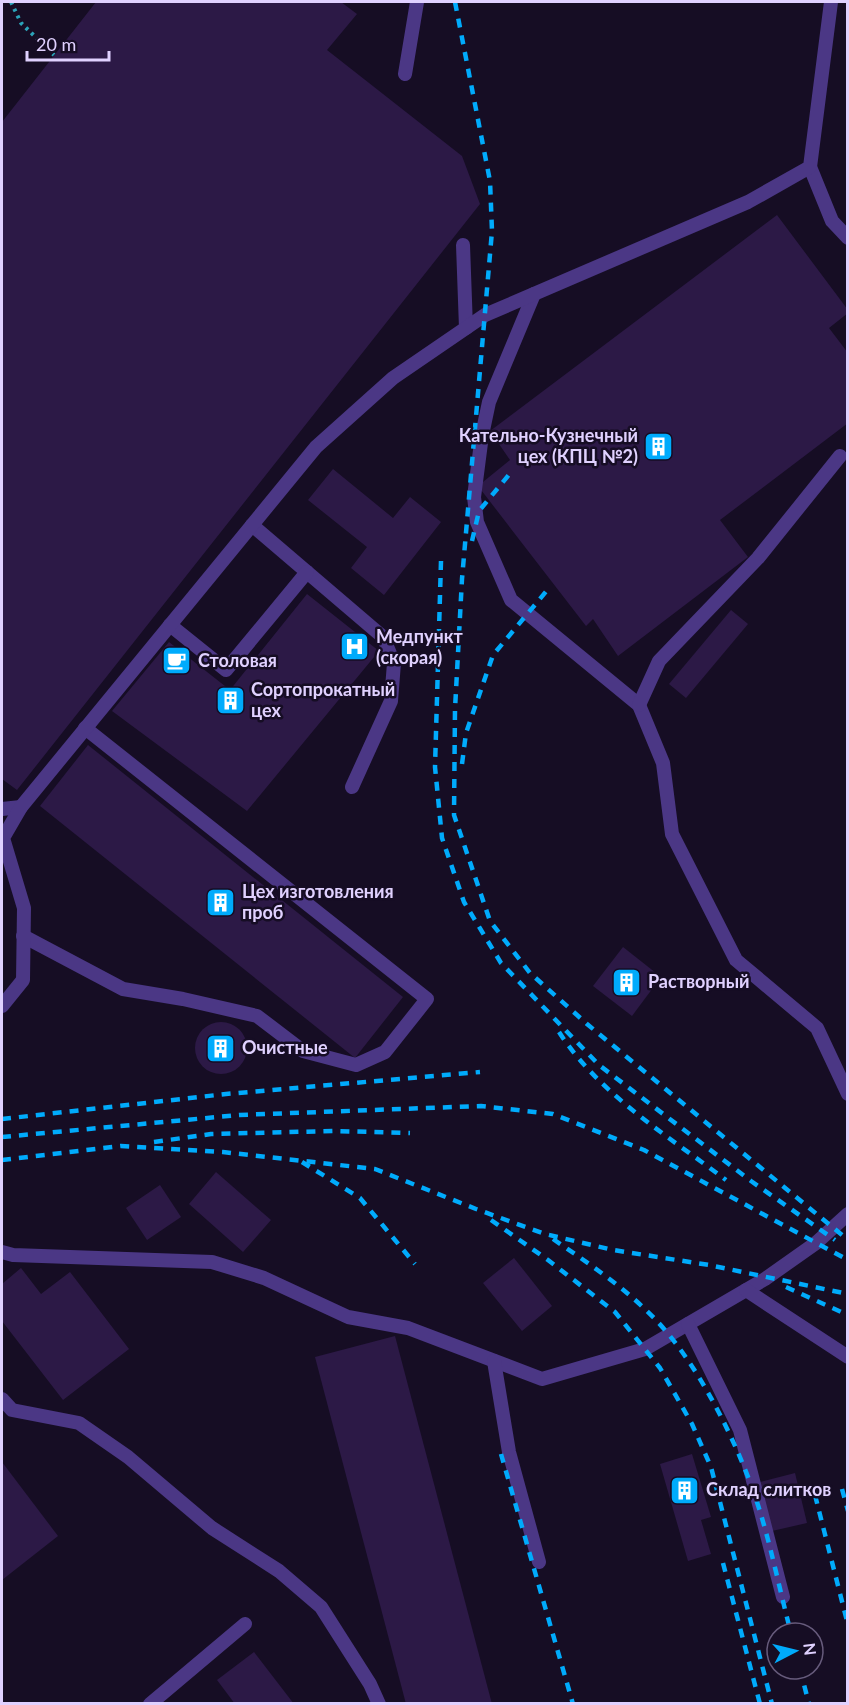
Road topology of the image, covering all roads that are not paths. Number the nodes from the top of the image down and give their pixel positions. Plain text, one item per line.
1 (417, 2) edge
2 (831, 2) edge
3 (405, 74) dead end
4 (810, 167) junction
5 (848, 238) edge
6 (464, 245) dead end
7 (534, 294) junction
8 (466, 328) junction
9 (840, 456) dead end
10 (252, 525) junction
11 (307, 572) junction
12 (170, 625) junction
13 (639, 705) junction
14 (85, 728) junction
15 (352, 787) dead end
16 (21, 807) junction
17 (2, 809) edge
18 (8, 875) edge
19 (23, 936) junction
20 (2, 1006) edge
21 (848, 1094) edge
22 (848, 1214) edge
23 (5, 1255) edge
24 (746, 1290) junction
25 (688, 1324) junction
26 (848, 1357) edge
27 (494, 1361) junction
28 (2, 1399) edge
29 (539, 1562) dead end
30 (783, 1597) dead end
31 (244, 1624) dead end
32 (150, 1704) edge
33 (379, 1704) edge

1 - 3 lane
2 - 4 lane
4 - 5 lane
4 - 7 lane
6 - 8 lane
7 - 8 lane
7 - 13 lane
8 - 10 lane
9 - 13 lane
10 - 11 lane
10 - 12 lane
11 - 12 lane
11 - 15 lane
12 - 14 lane
13 - 21 lane
14 - 16 lane
14 - 19 lane
16 - 17 lane
16 - 18 lane
18 - 19 lane
19 - 20 lane
22 - 24 lane
23 - 27 lane
24 - 25 lane
24 - 26 lane
25 - 27 lane
25 - 30 lane
27 - 29 lane
28 - 33 lane
31 - 32 lane

